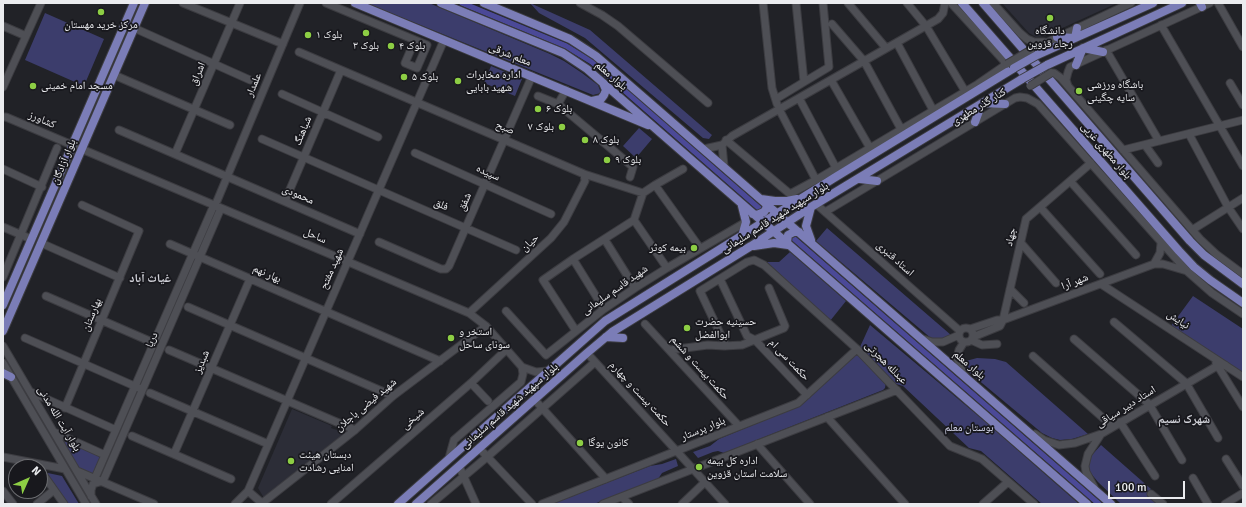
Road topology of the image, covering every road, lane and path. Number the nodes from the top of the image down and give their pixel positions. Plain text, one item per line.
1 (41, 3) edge
2 (134, 3) edge
3 (146, 3) edge
4 (184, 3) edge
5 (240, 3) edge
6 (300, 3) edge
7 (326, 3) edge
8 (355, 3) edge
9 (441, 3) edge
10 (484, 3) edge
11 (580, 3) edge
12 (764, 3) edge
13 (796, 3) edge
14 (824, 3) edge
15 (848, 3) edge
16 (907, 3) edge
17 (945, 3) edge
18 (952, 3) edge
19 (962, 3) edge
20 (983, 3) edge
21 (994, 3) edge
22 (1131, 3) edge
23 (1153, 3) edge
24 (1182, 3) edge
25 (1210, 3) edge
26 (1218, 3) edge
27 (1201, 5) edge
28 (366, 8) junction
29 (362, 18) junction
30 (232, 23) junction
31 (832, 24) dead end
32 (1162, 25) junction
33 (3, 26) edge
34 (926, 26) junction
35 (134, 28) junction
36 (1077, 28) junction
37 (26, 36) junction
38 (1057, 37) junction
39 (1075, 38) junction
40 (415, 40) dead end
41 (444, 40) junction
42 (1046, 42) junction
43 (897, 43) junction
44 (283, 44) junction
45 (1243, 47) edge
46 (886, 48) junction
47 (1083, 48) junction
48 (1104, 51) junction
49 (299, 52) dead end
50 (1034, 52) junction
51 (864, 61) junction
52 (214, 64) junction
53 (1076, 64) junction
54 (1009, 66) junction
55 (341, 70) junction
56 (114, 75) junction
57 (532, 76) junction
58 (5, 77) edge
59 (250, 80) dead end
60 (831, 80) junction
61 (804, 82) junction
62 (603, 83) junction
63 (1230, 83) dead end
64 (978, 84) joint
65 (3, 87) edge
66 (1068, 88) junction
67 (566, 90) junction
68 (282, 94) dead end
69 (964, 95) junction
70 (538, 96) dead end
71 (800, 98) junction
72 (776, 99) junction
73 (592, 101) junction
74 (417, 103) junction
75 (708, 103) dead end
76 (982, 103) junction
77 (558, 104) junction
78 (1005, 104) junction
79 (1038, 104) junction
80 (1243, 105) edge
81 (779, 109) junction
82 (194, 110) junction
83 (933, 110) junction
84 (323, 112) junction
85 (3, 117) edge
86 (1243, 120) edge
87 (975, 122) junction
88 (230, 126) dead end
89 (1220, 126) junction
90 (655, 128) junction
91 (901, 129) junction
92 (119, 130) dead end
93 (1189, 134) junction
94 (378, 137) dead end
95 (262, 140) dead end
96 (504, 140) junction
97 (1159, 141) junction
98 (724, 143) junction
99 (72, 145) junction
100 (1145, 145) junction
101 (57, 148) dead end
102 (870, 148) junction
103 (82, 149) junction
104 (704, 149) junction
105 (1123, 150) junction
106 (415, 153) dead end
107 (176, 154) junction
108 (304, 158) junction
109 (1091, 163) junction
110 (1158, 163) dead end
111 (724, 166) junction
112 (1243, 166) edge
113 (836, 168) junction
114 (3, 169) edge
115 (683, 169) dead end
116 (584, 174) junction
117 (832, 175) junction
118 (228, 176) junction
119 (630, 177) dead end
120 (860, 178) junction
121 (816, 180) junction
122 (877, 181) junction
123 (1070, 181) junction
124 (485, 184) junction
125 (655, 185) junction
126 (42, 187) junction
127 (379, 190) junction
128 (643, 193) junction
129 (804, 197) junction
130 (1243, 198) edge
131 (285, 201) junction
132 (764, 201) junction
133 (82, 205) dead end
134 (217, 205) junction
135 (742, 205) junction
136 (814, 206) junction
137 (1040, 207) junction
138 (1228, 207) junction
139 (825, 212) junction
140 (551, 214) dead end
141 (753, 214) junction
142 (778, 214) junction
143 (634, 220) junction
144 (746, 222) junction
145 (788, 222) junction
146 (763, 223) junction
147 (3, 227) edge
148 (466, 228) junction
149 (1243, 229) edge
150 (1192, 230) junction
151 (773, 232) junction
152 (799, 232) junction
153 (360, 234) junction
154 (21, 235) junction
155 (742, 236) junction
156 (32, 239) junction
157 (605, 240) junction
158 (379, 242) dead end
159 (41, 243) junction
160 (812, 243) junction
161 (1021, 243) junction
162 (1161, 243) junction
163 (170, 244) dead end
164 (789, 245) junction
165 (751, 246) junction
166 (700, 248) junction
167 (516, 250) dead end
168 (193, 254) junction
169 (1136, 255) dead end
170 (200, 257) junction
171 (573, 259) junction
172 (348, 262) junction
173 (1154, 264) junction
174 (667, 268) junction
175 (1187, 271) junction
176 (1100, 274) dead end
177 (1243, 274) edge
178 (3, 277) edge
179 (120, 278) junction
180 (250, 279) junction
181 (720, 280) junction
182 (1056, 284) dead end
183 (1101, 284) junction
184 (1243, 284) edge
185 (635, 288) junction
186 (769, 288) dead end
187 (1010, 290) junction
188 (46, 296) dead end
189 (172, 301) junction
190 (1024, 303) dead end
191 (1243, 303) edge
192 (3, 304) edge
193 (180, 304) junction
194 (188, 307) dead end
195 (604, 310) junction
196 (506, 311) dead end
197 (326, 312) junction
198 (469, 313) junction
199 (1243, 314) edge
200 (102, 320) junction
201 (1003, 320) junction
202 (1114, 322) dead end
203 (645, 324) dead end
204 (230, 326) junction
205 (486, 326) junction
206 (970, 329) junction
207 (3, 331) edge
208 (576, 331) junction
209 (959, 333) junction
210 (25, 338) dead end
211 (606, 338) junction
212 (623, 338) dead end
213 (921, 338) junction
214 (1074, 339) dead end
215 (755, 340) junction
216 (969, 340) junction
217 (154, 343) junction
218 (997, 344) dead end
219 (3, 346) edge
220 (726, 346) junction
221 (506, 349) junction
222 (554, 349) junction
223 (857, 349) junction
224 (169, 350) dead end
225 (670, 350) junction
226 (587, 353) junction
227 (1033, 356) dead end
228 (1213, 357) junction
229 (305, 358) junction
230 (562, 358) junction
231 (440, 361) junction
232 (595, 362) junction
233 (3, 364) edge
234 (84, 364) junction
235 (1225, 365) junction
236 (1217, 366) junction
237 (522, 367) junction
238 (211, 368) junction
239 (547, 371) junction
240 (3, 373) edge
241 (965, 376) junction
242 (1243, 376) edge
243 (11, 377) junction
244 (471, 383) junction
245 (1186, 383) junction
246 (135, 386) junction
247 (142, 390) junction
248 (897, 390) junction
249 (30, 392) junction
250 (150, 393) dead end
251 (807, 395) junction
252 (393, 396) junction
253 (534, 399) junction
254 (287, 401) junction
255 (488, 401) dead end
256 (1149, 404) junction
257 (1243, 407) edge
258 (65, 408) junction
259 (542, 408) junction
260 (192, 411) junction
261 (827, 417) junction
262 (1120, 422) junction
263 (739, 426) junction
264 (1112, 426) junction
265 (1026, 429) junction
266 (116, 430) junction
267 (355, 430) junction
268 (54, 432) junction
269 (1100, 434) junction
270 (132, 436) dead end
271 (1218, 438) dead end
272 (268, 444) junction
273 (757, 444) junction
274 (479, 448) junction
275 (678, 451) junction
276 (174, 454) junction
277 (105, 455) junction
278 (487, 457) junction
279 (449, 458) junction
280 (1226, 459) dead end
281 (1182, 460) dead end
282 (458, 466) junction
283 (48, 467) edge
284 (65, 469) junction
285 (694, 469) junction
286 (76, 470) junction
287 (1155, 476) dead end
288 (463, 477) junction
289 (1193, 478) dead end
290 (230, 479) dead end
291 (606, 479) junction
292 (99, 480) junction
293 (48, 481) edge
294 (705, 482) junction
295 (1008, 482) junction
296 (1243, 486) edge
297 (54, 490) junction
298 (3, 491) edge
299 (248, 491) junction
300 (1096, 491) junction
301 (1243, 493) edge
302 (1151, 494) dead end
303 (622, 497) junction
304 (1081, 500) edge
305 (91, 502) edge
306 (262, 503) edge
307 (13, 504) edge
308 (36, 504) edge
309 (64, 504) edge
310 (154, 504) edge
311 (235, 504) edge
312 (331, 504) edge
313 (398, 504) edge
314 (416, 504) edge
315 (431, 504) edge
316 (476, 504) edge
317 (532, 504) edge
318 (542, 504) edge
319 (603, 504) edge
320 (629, 504) edge
321 (682, 504) edge
322 (725, 504) edge
323 (810, 504) edge
324 (905, 504) edge
325 (983, 504) edge
326 (1034, 504) edge
327 (1087, 504) edge
328 (1111, 504) edge
329 (1163, 504) edge
330 (1208, 504) edge
331 (1225, 504) edge

1 - 37 street
2 - 99 main road, بلوار آزادگان
3 - 35 main road, بلوار آزادگان
4 - 30 street
5 - 30 street, اشراق
6 - 44 street, علمدار
7 - 29 street
8 - 28 main road, معلم شرقی
9 - 62 main road, بلوار معلم
10 - 104 main road, بلوار معلم
11 - 75 street
12 - 72 street
13 - 61 street
14 - 61 street
15 - 46 street
16 - 34 street
17 - 34 street
18 - 54 street
19 - 191 main road, بلوار مطهری غربی
20 - 184 main road, بلوار مطهری غربی
21 - 42 street
22 - 36 street
23 - 39 main road, بلوار سپهبد شهید قاسم سلیمانی
24 - 47 main road, بلوار سپهبد شهید قاسم سلیمانی
25 - 27 street
26 - 45 street
27 - 32 street
28 - 29 street
28 - 41 main road, معلم شرقی
29 - 40 street
30 - 44 street
30 - 52 street, اشراق
31 - 51 street
32 - 48 street
32 - 89 street
33 - 37 street
34 - 43 street
34 - 69 street
35 - 52 street
35 - 56 main road, بلوار آزادگان
36 - 38 street
36 - 39 main road
37 - 58 street
38 - 39 main road
38 - 42 street
39 - 50 main road, بلوار سپهبد شهید قاسم سلیمانی
41 - 57 main road, معلم شرقی
41 - 74 street, شهید مفتح
42 - 50 street
43 - 46 street
43 - 83 street
44 - 118 street, علمدار
46 - 51 street
47 - 48 main road
47 - 53 main road
47 - 76 main road, بلوار سپهبد شهید قاسم سلیمانی, bridge
48 - 53 street
48 - 97 street
49 - 55 street, صبح
50 - 54 main road, بلوار سپهبد شهید قاسم سلیمانی, bridge
51 - 60 street
51 - 91 street
52 - 59 street
52 - 82 street, اشراق
53 - 66 street
54 - 64 street
54 - 69 main road, بلوار سپهبد شهید قاسم سلیمانی
55 - 74 street, صبح
55 - 84 street, شباهنگ
56 - 82 street
56 - 103 main road, بلوار آزادگان
57 - 67 main road, معلم شرقی
57 - 96 street, شفق
58 - 65 street
60 - 71 street
60 - 102 street
61 - 72 street
62 - 73 main road
62 - 90 main road, بلوار معلم
63 - 80 street
64 - 69 main road
66 - 79 street, bridge
66 - 105 street
67 - 73 main road, معلم شرقی
67 - 77 street
68 - 84 street
69 - 83 street
69 - 117 main road, بلوار سپهبد شهید قاسم سلیمانی
70 - 77 street
71 - 81 street
71 - 113 street
72 - 81 street
73 - 90 main road, معلم شرقی
74 - 96 street, صبح
74 - 127 street, شهید مفتح
76 - 78 main road
76 - 87 main road
76 - 120 main road, بلوار سپهبد شهید قاسم سلیمانی
77 - 119 street
78 - 79 street, کنار گذر مطهری
78 - 87 street, کنار گذر مطهری
79 - 109 street, کنار گذر مطهری
81 - 98 street
81 - 121 street
82 - 88 street
82 - 107 street, اشراق
83 - 91 street
84 - 94 street
84 - 108 street, شباهنگ
85 - 99 street, کشاورز
86 - 89 street
87 - 122 street, کنار گذر مطهری
89 - 93 street
89 - 112 street
90 - 135 main road, بلوار معلم
91 - 102 street
92 - 107 street, محمودی
93 - 97 street
93 - 138 street
95 - 108 street, فلق
96 - 116 street, صبح
96 - 124 street, شفق
97 - 100 street
98 - 104 street
98 - 111 street
98 - 121 street
99 - 103 street, کشاورز
99 - 156 main road, بلوار آزادگان
100 - 105 street
100 - 110 street
101 - 126 street
102 - 113 street
103 - 134 street, ساحل
103 - 159 main road, بلوار آزادگان
104 - 111 main road, بلوار معلم
105 - 150 street
106 - 124 street, سپیده
107 - 118 street, محمودی
108 - 127 street, فلق
108 - 131 street, شباهنگ
109 - 123 street, جهاد
109 - 162 street, کنار گذر مطهری
111 - 132 main road, بلوار معلم
113 - 117 street
114 - 126 street
115 - 125 street
116 - 128 street, صبح
116 - 198 street, حیان
117 - 121 street
117 - 129 main road, بلوار سپهبد شهید قاسم سلیمانی
118 - 131 street, محمودی
118 - 134 street, علمدار
120 - 122 main road
120 - 136 main road, بلوار سپهبد شهید قاسم سلیمانی
122 - 139 street, کنار گذر مطهری
123 - 137 street, جهاد
123 - 169 street
124 - 140 street, سپیده
124 - 148 street, شفق
125 - 128 street
125 - 166 street
126 - 154 street
127 - 148 street, فلق
127 - 153 street, شهید مفتح
128 - 143 street
129 - 132 main road
129 - 142 main road, بلوار سپهبد شهید قاسم سلیمانی
130 - 138 street
131 - 153 street, محمودی
132 - 141 main road
132 - 142 main road, بلوار معلم
133 - 179 street, بهارستان
134 - 168 street, دریا
134 - 170 street, دریا
134 - 172 street, ساحل
135 - 141 main road, بلوار معلم
135 - 144 main road
136 - 139 street, استاد قنبری
136 - 145 main road, بلوار سپهبد شهید قاسم سلیمانی
136 - 160 main road
137 - 161 street, جهاد
137 - 176 street
138 - 149 street
138 - 150 street
139 - 209 street, استاد قنبری
141 - 146 main road, بلوار معلم
142 - 145 main road, بلوار معلم
142 - 146 main road, بلوار سپهبد شهید قاسم سلیمانی
143 - 157 street
143 - 174 street
144 - 155 main road
144 - 166 street, شهید قاسم سلیمانی
145 - 151 main road, بلوار سپهبد شهید قاسم سلیمانی
145 - 152 main road, بلوار معلم
146 - 151 main road, بلوار معلم
146 - 155 main road, بلوار سپهبد شهید قاسم سلیمانی
147 - 154 street
148 - 158 street, شفق
148 - 167 street, فلق
150 - 177 street
151 - 164 main road, بلوار معلم
151 - 165 main road, بلوار سپهبد شهید قاسم سلیمانی
152 - 160 main road, بلوار معلم
152 - 164 main road
153 - 172 street, شهید مفتح
154 - 156 street
154 - 178 street
155 - 230 main road, بلوار سپهبد شهید قاسم سلیمانی
156 - 192 main road, بلوار آزادگان
157 - 171 street
157 - 185 street
159 - 179 street
159 - 207 main road, بلوار آزادگان
160 - 213 main road, بلوار معلم
161 - 182 street
161 - 187 street, جهاد
162 - 173 street
162 - 175 street, کنار گذر مطهری
163 - 168 street, بهار نهم
164 - 165 main road
164 - 304 main road
165 - 211 main road, بلوار سپهبد شهید قاسم سلیمانی
166 - 174 street, شهید قاسم سلیمانی
168 - 170 street, بهار نهم
168 - 189 street, دریا
170 - 180 street, بهار نهم
170 - 193 street, دریا
171 - 195 street
171 - 208 street
172 - 197 street, شهید مفتح
172 - 198 street, ساحل
173 - 175 street
173 - 183 street, شهر آرا
174 - 185 street, شهید قاسم سلیمانی
175 - 199 street, کنار گذر مطهری
179 - 200 street, بهارستان
180 - 197 street, بهار نهم
180 - 204 street, شبدیز
181 - 215 street, حکمت سی ام
181 - 220 street, عبدلله هجرتی
181 - 223 street, عبدلله هجرتی
183 - 201 street, شهر آرا
183 - 228 street, نيايش
185 - 195 street, شهید قاسم سلیمانی
186 - 215 street
187 - 190 street
187 - 201 street, جهاد
188 - 200 street
189 - 193 street
189 - 217 street, دریا
193 - 247 street, دریا
194 - 204 street
195 - 208 street, شهید قاسم سلیمانی
196 - 222 street, شهید قاسم سلیمانی
197 - 229 street, شهید مفتح
197 - 231 street, بهار نهم
198 - 205 street, ساحل
200 - 217 street
200 - 234 street, بهارستان
201 - 206 street, شهر آرا
201 - 216 street, شهر آرا
202 - 245 street
203 - 225 street, حکمت بیست و ششم
204 - 229 street
204 - 238 street, شبدیز
205 - 221 street, ساحل
205 - 231 street, شهید فیضی باجلان
206 - 209 street, شهر آرا
206 - 216 street
208 - 222 street, شهید قاسم سلیمانی
209 - 213 street, شهر آرا
209 - 216 street
210 - 234 street
211 - 212 main road
211 - 226 main road, بلوار سپهبد شهید قاسم سلیمانی
213 - 241 main road, بلوار معلم
214 - 256 street
215 - 220 street
215 - 251 street, حکمت سی ام
216 - 218 street
216 - 241 street
217 - 246 street, دریا
219 - 249 street, بلوار آیت الله مدنی
220 - 225 street
221 - 237 street, ساحل
221 - 244 street, شیخی
222 - 230 street
223 - 248 street, عبدلله هجرتی
223 - 251 street, بلوار پرستار
224 - 238 street
225 - 263 street, حکمت بیست و ششم
226 - 232 street, حکمت بیست و چهارم
226 - 253 main road, بلوار سپهبد شهید قاسم سلیمانی
227 - 264 street
228 - 235 street, نيايش
228 - 236 street
229 - 252 street
229 - 254 street, شهید مفتح
230 - 239 main road, بلوار سپهبد شهید قاسم سلیمانی
231 - 252 street, شهید فیضی باجلان
232 - 259 street
232 - 275 street, حکمت بیست و چهارم
233 - 243 street, بلوار آیت الله مدنی
234 - 246 street
234 - 258 street, بهارستان
235 - 236 street
235 - 242 street, نيايش
236 - 245 street, استاد دبیر سیاقی
236 - 257 street
237 - 239 street
237 - 279 street
238 - 254 street
238 - 260 street, شبدیز
239 - 279 main road, بلوار سپهبد شهید قاسم سلیمانی
240 - 243 main road
241 - 265 main road, بلوار معلم
243 - 284 street, بلوار آیت الله مدنی
244 - 255 street
244 - 312 street, شیخی
245 - 256 street, استاد دبیر سیاقی
245 - 271 street
246 - 247 street
246 - 266 street, دریا
247 - 292 street, دریا
248 - 261 street
248 - 295 street, عبدلله هجرتی
249 - 258 street
249 - 268 street, بلوار آیت الله مدنی
250 - 260 street
251 - 263 street, بلوار پرستار
252 - 267 street, شهید فیضی باجلان
253 - 259 street
253 - 274 main road, بلوار سپهبد شهید قاسم سلیمانی
254 - 267 street
254 - 272 street, شهید مفتح
256 - 262 street, استاد دبیر سیاقی
256 - 281 street
258 - 266 street
259 - 278 street
259 - 291 street
260 - 272 street
260 - 276 street, شبدیز
261 - 273 street
261 - 324 street
262 - 264 street, استاد دبیر سیاقی
262 - 287 street
263 - 275 street, بلوار پرستار
264 - 269 street, استاد دبیر سیاقی
265 - 269 street
265 - 300 main road, بلوار معلم
266 - 277 street, دریا
267 - 306 street, شهید فیضی باجلان
268 - 277 street
268 - 286 street, بلوار آیت الله مدنی
269 - 300 street, استاد دبیر سیاقی
270 - 276 street
272 - 299 street, شهید مفتح
273 - 285 street
273 - 323 street
274 - 278 street
274 - 282 main road, بلوار سپهبد شهید قاسم سلیمانی
275 - 285 street, حکمت بیست و چهارم
275 - 291 street, بلوار پرستار
276 - 290 street
277 - 292 street, دریا
278 - 288 street
278 - 317 street
279 - 313 main road, بلوار سپهبد شهید قاسم سلیمانی
280 - 296 street
282 - 288 street
282 - 314 main road, بلوار سپهبد شهید قاسم سلیمانی
283 - 284 street
284 - 305 street, بلوار آیت الله مدنی
285 - 294 street, حکمت بیست و چهارم
285 - 303 street
286 - 292 street
286 - 305 street, بلوار آیت الله مدنی
288 - 315 street
288 - 316 street
289 - 330 street
291 - 318 street, بلوار پرستار
292 - 305 street
292 - 310 street
293 - 297 street
294 - 321 street
294 - 322 street, حکمت بیست و چهارم
295 - 325 street
295 - 326 street, عبدلله هجرتی
297 - 308 street
297 - 309 street
298 - 307 street
299 - 306 street
299 - 311 street, شهید مفتح
300 - 328 main road, بلوار معلم
301 - 331 street
302 - 329 street
303 - 319 street
303 - 320 street
304 - 327 main road

